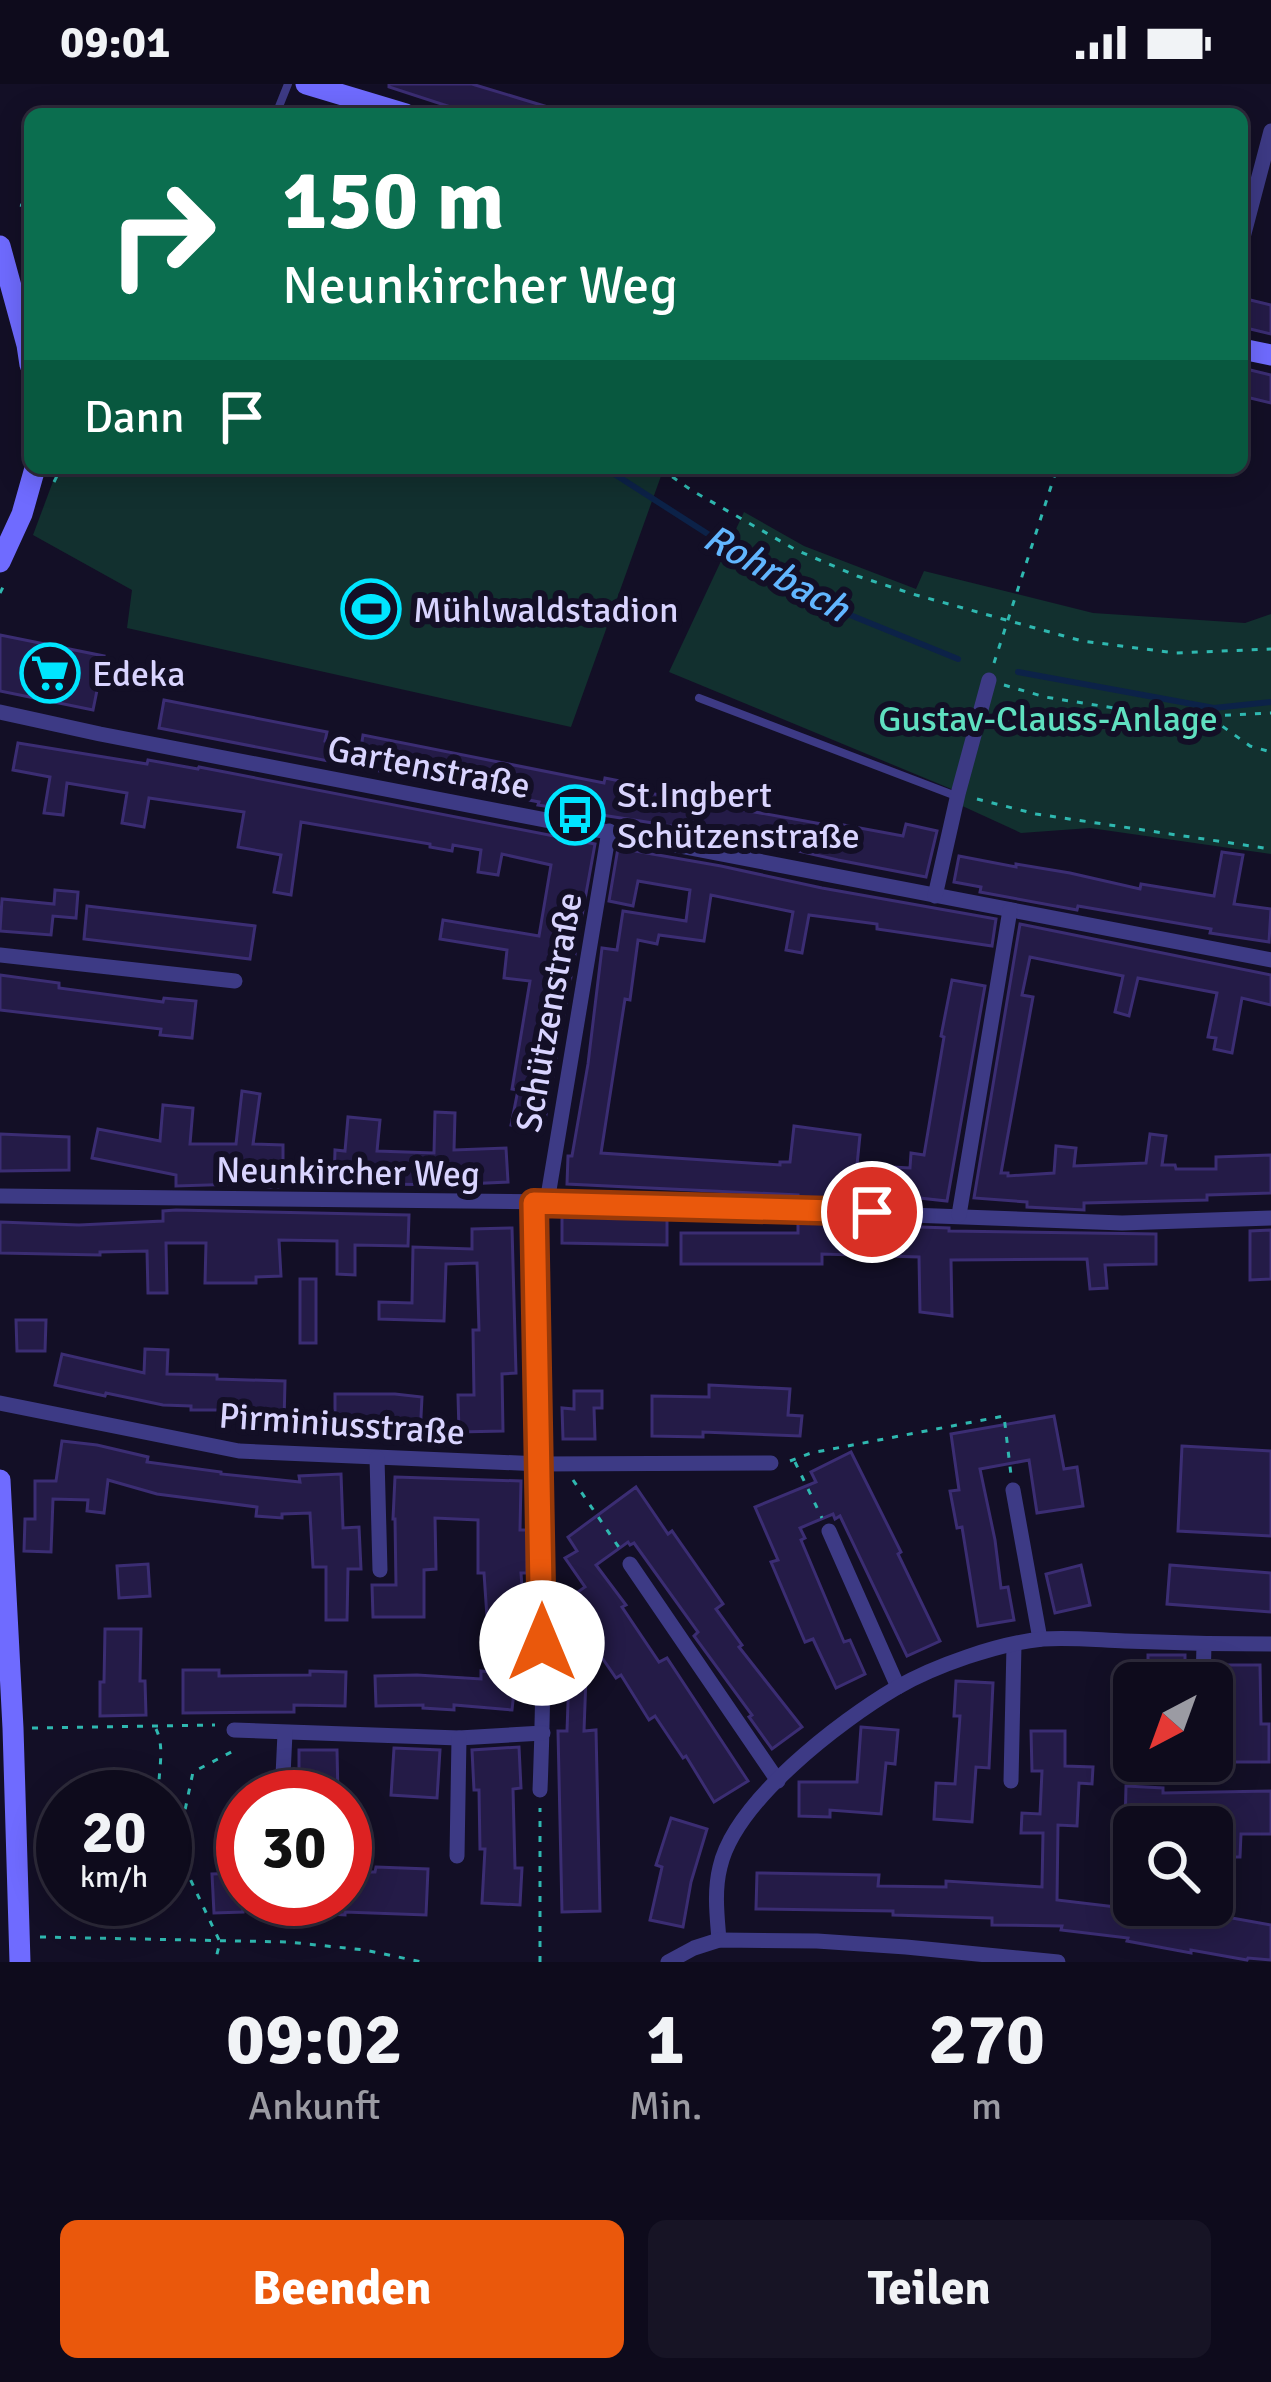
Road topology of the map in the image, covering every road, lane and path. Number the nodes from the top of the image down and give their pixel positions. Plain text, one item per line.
1 (306, 84) edge
2 (386, 108) edge
3 (1271, 131) edge
4 (20, 205) dead end
5 (24, 206) edge
6 (1248, 218) edge
7 (0, 246) edge
8 (24, 334) edge
9 (33, 474) edge
10 (58, 474) edge
11 (668, 474) edge
12 (1055, 474) edge
13 (53, 483) dead end
14 (0, 562) edge
15 (1008, 620) junction
16 (1271, 649) edge
17 (990, 677) junction
18 (699, 698) dead end
19 (0, 712) edge
20 (1271, 713) edge
21 (1208, 716) junction
22 (1271, 752) edge
23 (957, 795) junction
24 (609, 831) junction
25 (1271, 848) edge
26 (935, 896) junction
27 (1010, 910) junction
28 (0, 955) edge
29 (1271, 960) edge
30 (235, 982) dead end
31 (0, 1196) edge
32 (541, 1203) junction
33 (959, 1215) junction
34 (1271, 1218) edge
35 (0, 1402) edge
36 (377, 1457) junction
37 (771, 1463) dead end
38 (562, 1464) junction
39 (540, 1465) junction
40 (0, 1480) edge
41 (1013, 1490) joint
42 (830, 1531) joint
43 (630, 1564) joint
44 (380, 1570) dead end
45 (1040, 1639) junction
46 (1204, 1644) junction
47 (1271, 1644) edge
48 (1014, 1646) junction
49 (1204, 1662) edge
50 (898, 1687) junction
51 (154, 1726) junction
52 (13, 1728) junction
53 (234, 1730) joint
54 (285, 1732) junction
55 (543, 1733) junction
56 (459, 1738) junction
57 (240, 1747) dead end
58 (158, 1770) edge
59 (283, 1770) edge
60 (192, 1777) edge
61 (1011, 1780) dead end
62 (778, 1781) junction
63 (540, 1790) joint
64 (457, 1856) dead end
65 (192, 1880) edge
66 (20, 1936) junction
67 (719, 1940) junction
68 (220, 1942) junction
69 (365, 1950) junction
70 (1008, 1959) edge
71 (20, 1962) edge
72 (215, 1962) edge
73 (361, 1962) edge
74 (422, 1962) edge
75 (540, 1962) edge
76 (668, 1962) edge
77 (1058, 1962) edge

1 - 2 street
3 - 6 street
4 - 5 path
7 - 8 street
9 - 14 street
10 - 13 path
11 - 15 path
12 - 15 path
15 - 16 path
15 - 17 path
17 - 21 path
17 - 23 street
18 - 23 lane
19 - 24 street, Gartenstraße
20 - 21 path
21 - 22 path
23 - 25 path
23 - 26 street
24 - 26 street, Gartenstraße
24 - 32 street, Schützenstraße
26 - 27 street, Gartenstraße
27 - 29 street, Gartenstraße
27 - 33 street
28 - 30 street
31 - 32 street, Neunkircher Weg
32 - 33 street, Neunkircher Weg
32 - 39 street, Schützenstraße
33 - 34 street, Neunkircher Weg
35 - 36 street, Pirminiusstraße
36 - 39 street, Pirminiusstraße
36 - 44 street
37 - 38 street, Pirminiusstraße
38 - 39 street, Pirminiusstraße
38 - 43 path
39 - 55 street, Schützenstraße
40 - 52 street
41 - 42 path
41 - 45 street
42 - 50 street
43 - 62 street
45 - 46 street
45 - 48 street
46 - 47 street
46 - 49 street
48 - 50 street
48 - 61 street
50 - 62 street
51 - 52 path
51 - 53 path
51 - 58 path
52 - 66 street
53 - 54 street
54 - 56 street
54 - 59 street
55 - 56 street
55 - 63 street, Schützenstraße
56 - 64 street
57 - 60 path
62 - 67 street
63 - 75 path
65 - 68 path
66 - 68 path
66 - 71 street
67 - 70 street
67 - 76 street
68 - 69 path
68 - 72 path
69 - 73 path
69 - 74 path
70 - 77 street

